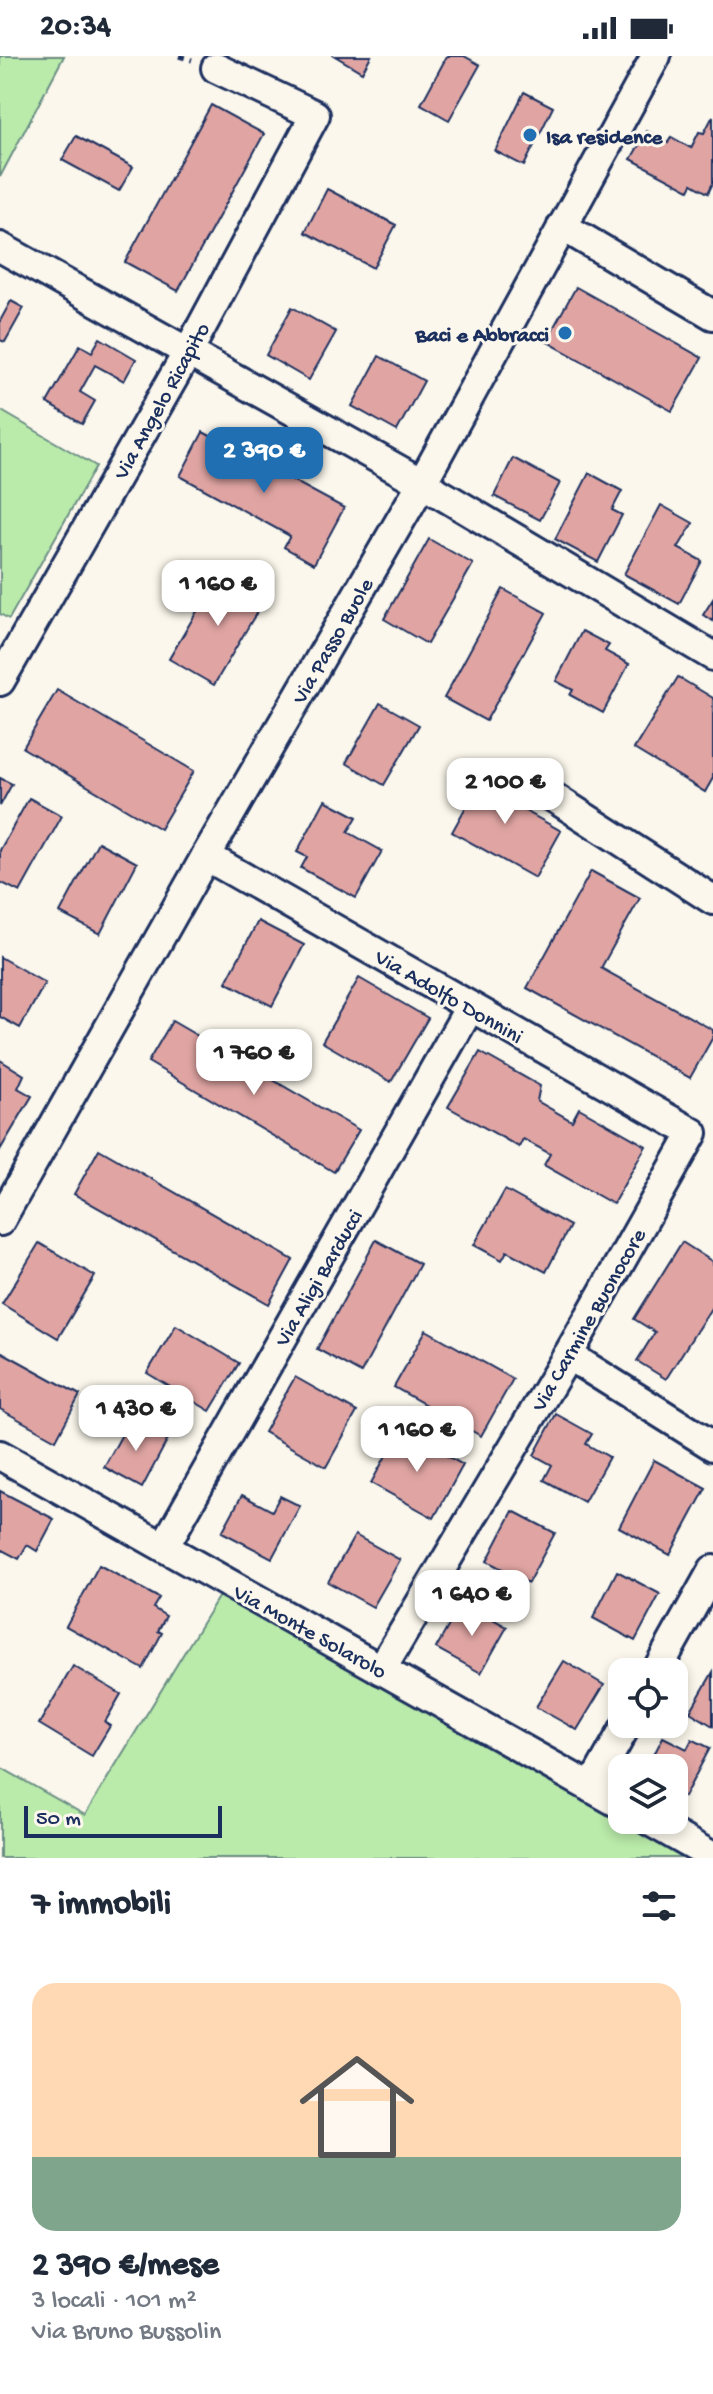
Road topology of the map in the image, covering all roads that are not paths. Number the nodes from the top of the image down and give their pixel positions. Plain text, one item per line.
1 (656, 56) edge
2 (216, 68) dead end
3 (562, 226) junction
4 (0, 247) edge
5 (713, 315) edge
6 (188, 352) junction
7 (422, 483) junction
8 (713, 656) edge
9 (0, 681) edge
10 (536, 786) dead end
11 (206, 856) junction
12 (713, 900) edge
13 (470, 1007) junction
14 (693, 1133) joint
15 (0, 1221) edge
16 (568, 1355) junction
17 (713, 1446) edge
18 (0, 1455) edge
19 (164, 1547) junction
20 (713, 1570) edge
21 (664, 1658) edge
22 (381, 1670) junction
23 (619, 1738) edge
24 (591, 1788) junction
25 (608, 1797) edge
26 (673, 1834) edge
27 (713, 1857) edge

1 - 3 street, Via Passo Buole
2 - 6 street, Via Angelo Ricapito
3 - 5 street
3 - 7 street, Via Passo Buole
4 - 6 street
6 - 7 street
6 - 9 street, Via Angelo Ricapito
7 - 8 street
7 - 11 street, Via Passo Buole
10 - 12 street
11 - 13 street, Via Adolfo Donnini
11 - 15 street, Via Passo Buole
13 - 14 street, Via Adolfo Donnini
13 - 19 street, Via Aligi Barducci
14 - 16 street, Via Carmine Buonocore
16 - 17 street
16 - 22 street, Via Carmine Buonocore
18 - 19 street, Via Monte Solarolo
19 - 22 street, Via Monte Solarolo
20 - 21 street
22 - 24 street, Via Monte Solarolo
23 - 24 street
24 - 25 street, Via Monte Solarolo
26 - 27 street

